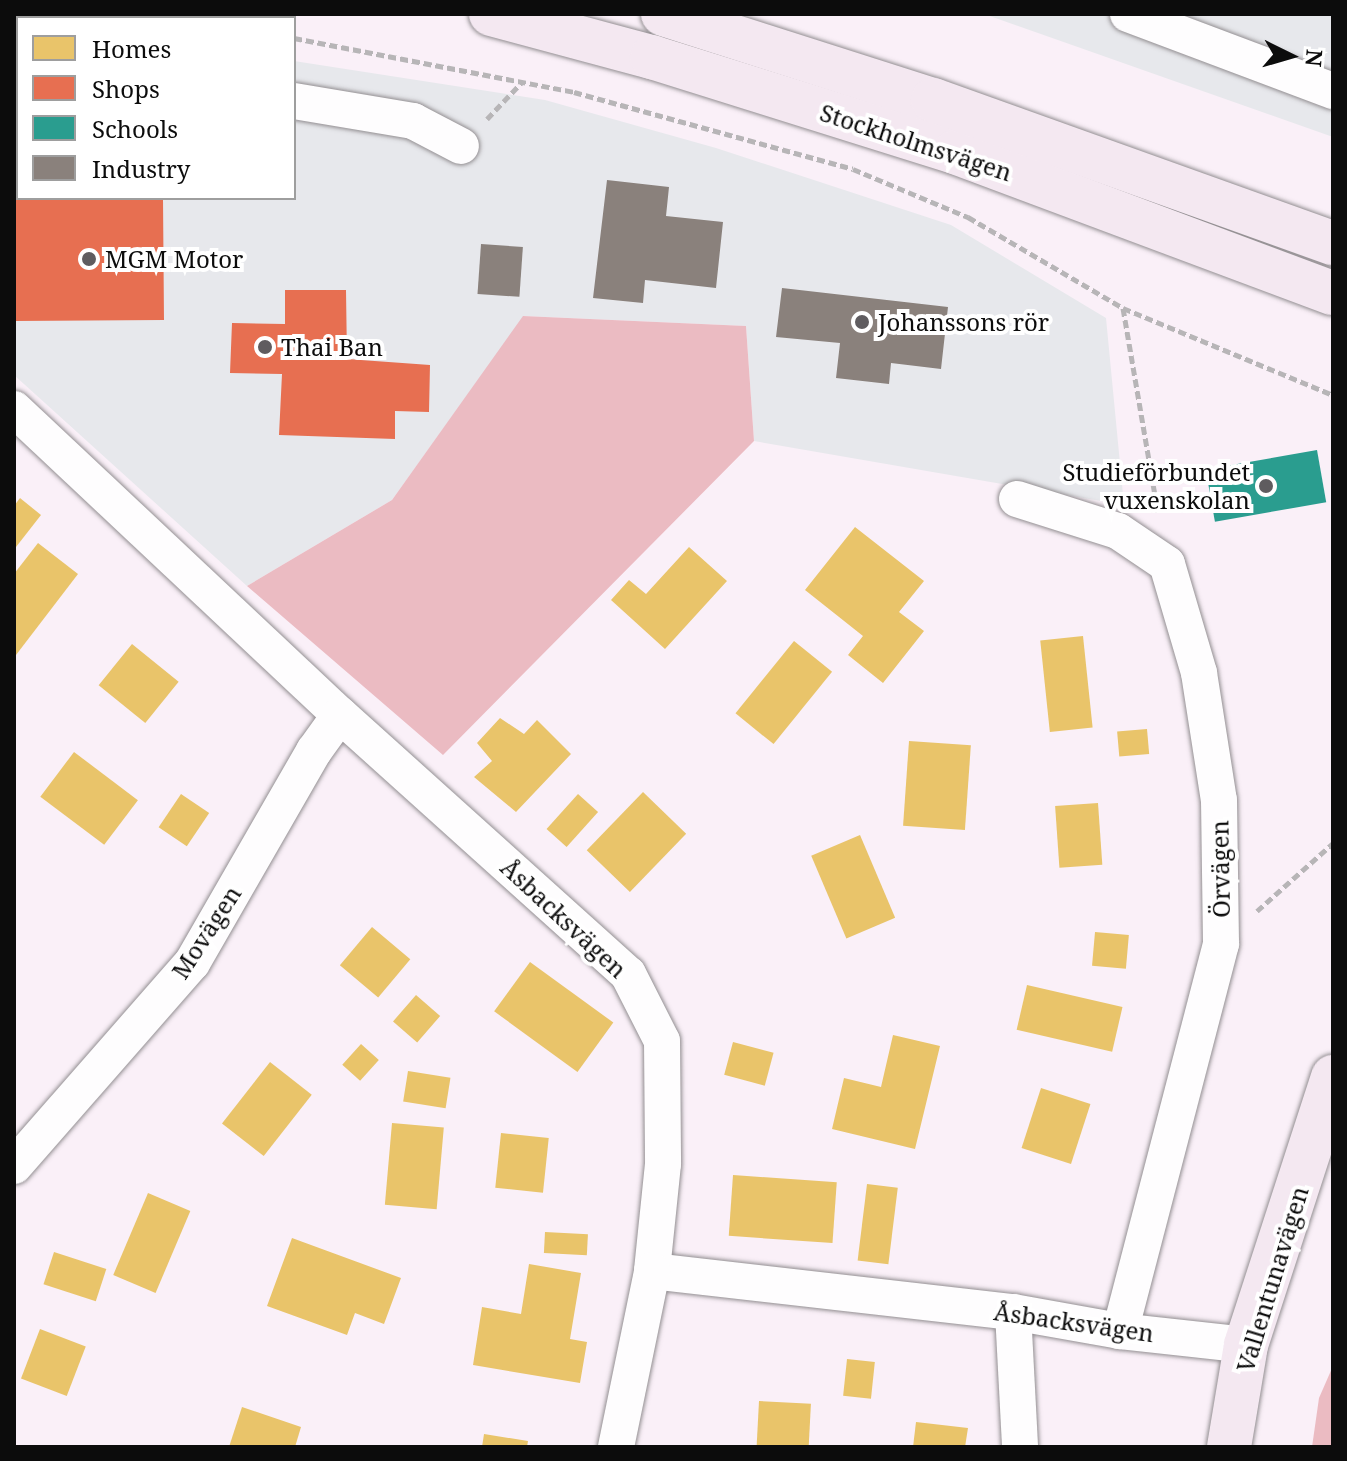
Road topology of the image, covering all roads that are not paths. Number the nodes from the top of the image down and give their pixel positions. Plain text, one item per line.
1 (491, 14) edge
2 (663, 14) edge
3 (1128, 14) edge
4 (1333, 91) edge
5 (296, 101) edge
6 (461, 146) road end
7 (1333, 243) edge
8 (1333, 293) edge
9 (14, 409) edge
10 (1017, 499) dead end
11 (340, 715) junction
12 (1331, 1101) edge
13 (14, 1166) edge
14 (652, 1271) junction
15 (1013, 1312) junction
16 (1120, 1331) junction
17 (1246, 1345) junction
18 (616, 1447) edge
19 (1020, 1447) edge
20 (1229, 1447) edge

1 - 8 main road, Stockholmsvägen
2 - 7 main road, Stockholmsvägen
3 - 4 street
5 - 6 street
9 - 11 street, Åsbacksvägen
10 - 16 street, Örvägen
11 - 13 street, Movägen
11 - 14 street, Åsbacksvägen
12 - 17 main road, Vallentunavägen
14 - 15 street, Åsbacksvägen
14 - 18 street
15 - 16 street, Åsbacksvägen
15 - 19 street
16 - 17 street, Åsbacksvägen
17 - 20 main road, Vallentunavägen

